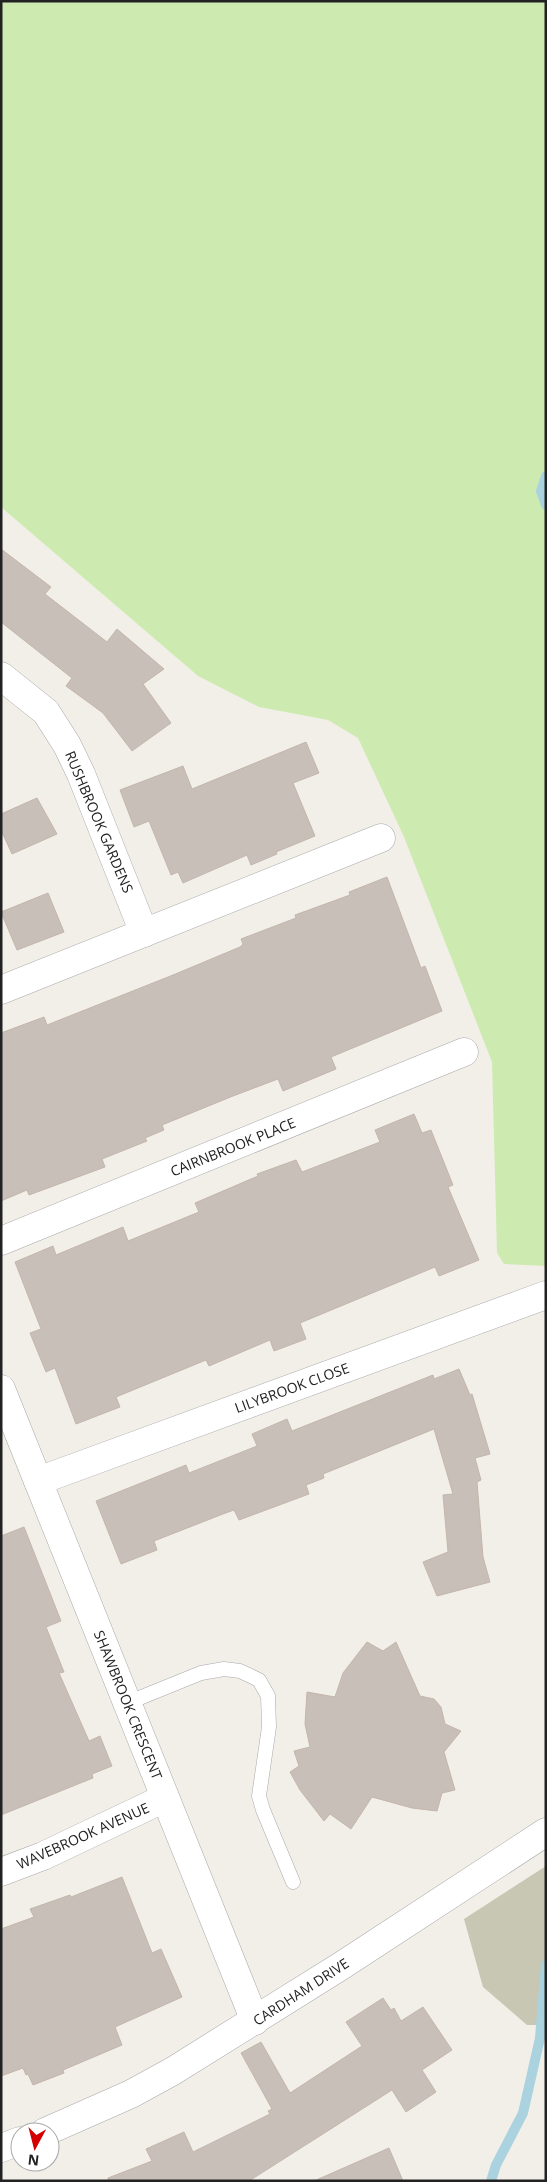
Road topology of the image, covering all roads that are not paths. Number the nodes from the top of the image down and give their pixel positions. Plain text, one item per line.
1 (1, 676) edge
2 (381, 838) dead end
3 (144, 933) junction
4 (1, 990) edge
5 (464, 1052) dead end
6 (1, 1241) edge
7 (546, 1295) edge
8 (1, 1390) edge
9 (38, 1481) junction
10 (127, 1703) junction
11 (165, 1798) junction
12 (546, 1832) edge
13 (1, 1872) edge
14 (293, 1882) dead end
15 (255, 2021) junction
16 (60, 2125) edge

1 - 3 street, RUSHBROOK GARDENS
2 - 3 street
3 - 4 street
5 - 6 street, CAIRNBROOK PLACE
7 - 9 street, LILYBROOK CLOSE
8 - 9 street, SHAWBROOK CRESCENT
9 - 10 street, SHAWBROOK CRESCENT
10 - 11 street, SHAWBROOK CRESCENT
10 - 14 lane
11 - 13 street, WAVEBROOK AVENUE
11 - 15 street, SHAWBROOK CRESCENT
12 - 15 street, CARDHAM DRIVE
15 - 16 street, CARDHAM DRIVE

